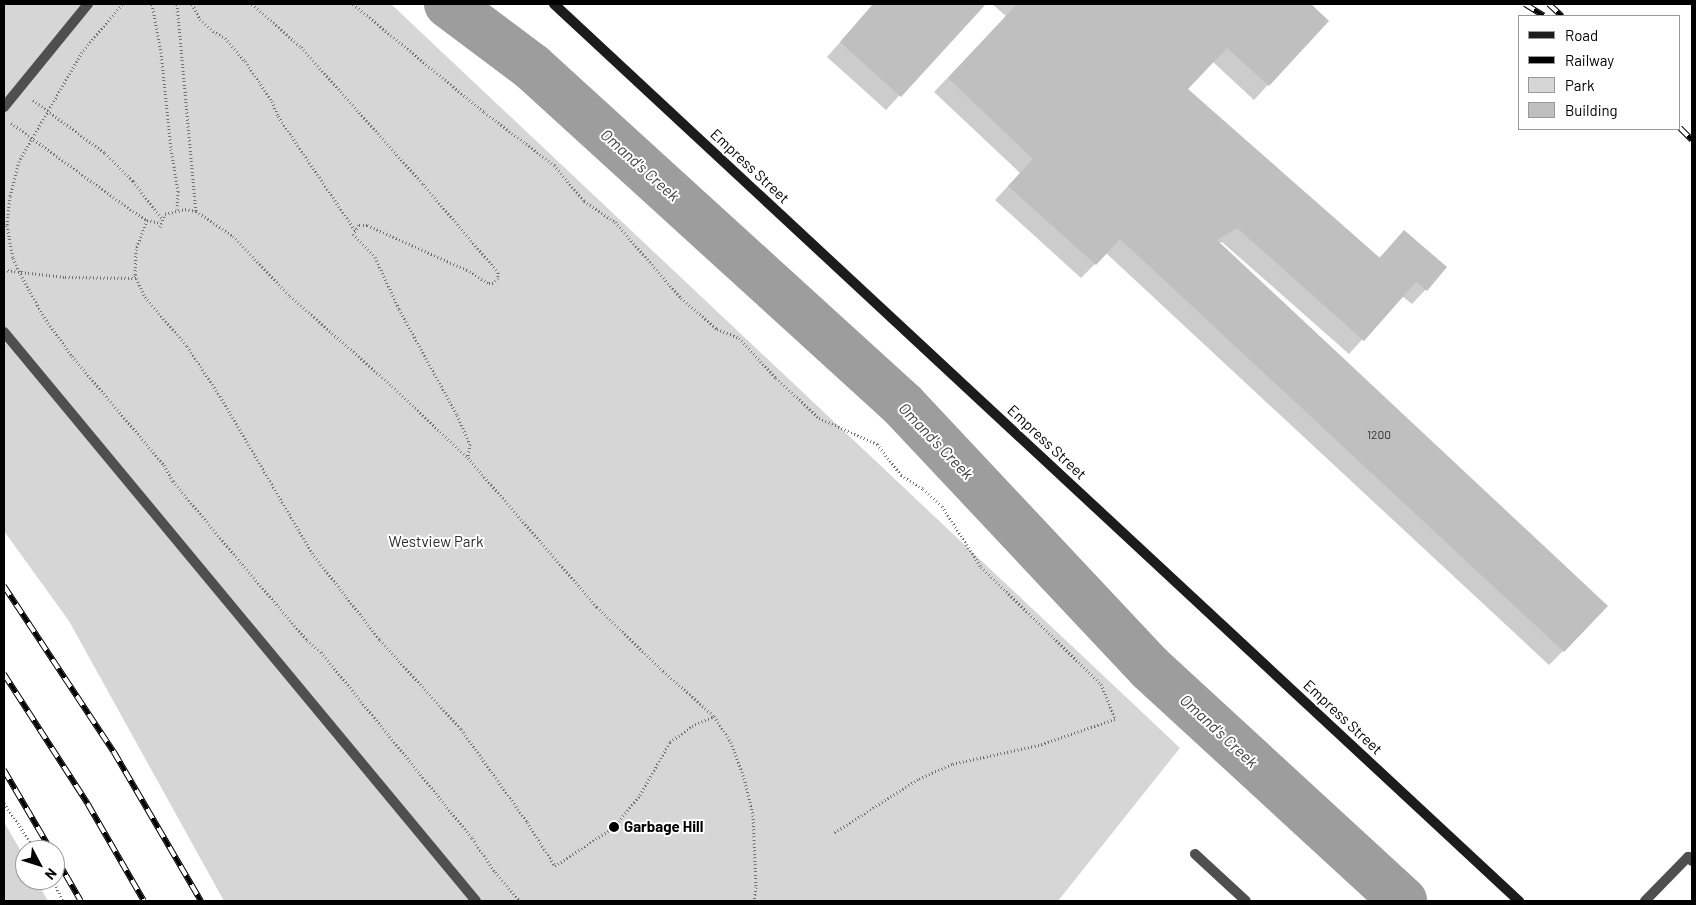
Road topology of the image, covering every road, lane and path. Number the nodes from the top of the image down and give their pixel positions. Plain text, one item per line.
1 (88, 4) edge
2 (122, 4) edge
3 (152, 4) edge
4 (177, 4) edge
5 (192, 4) edge
6 (252, 4) edge
7 (353, 4) edge
8 (554, 4) edge
9 (19, 90) junction
10 (4, 107) edge
11 (48, 111) junction
12 (4, 118) edge
13 (34, 139) junction
14 (177, 209) junction
15 (196, 211) junction
16 (147, 220) junction
17 (161, 223) junction
18 (355, 230) junction
19 (4, 270) edge
20 (19, 270) junction
21 (136, 278) junction
22 (4, 332) edge
23 (468, 458) junction
24 (714, 716) junction
25 (4, 803) edge
26 (834, 833) dead end
27 (29, 840) edge
28 (1195, 854) dead end
29 (1692, 861) edge
30 (476, 901) edge
31 (520, 901) edge
32 (754, 901) edge
33 (1246, 901) edge
34 (1519, 901) edge
35 (1645, 901) edge

1 - 9 street
2 - 11 path
3 - 14 path
4 - 15 path
5 - 18 path
6 - 18 path
7 - 26 path
8 - 34 street, Empress Street
9 - 10 street
9 - 11 path
11 - 13 path
11 - 17 path
12 - 13 path
13 - 16 path
13 - 20 path
14 - 15 path
14 - 17 path
15 - 23 path
16 - 17 path
16 - 21 path
18 - 23 path
19 - 20 path
20 - 21 path
20 - 31 path
21 - 24 path
22 - 30 street
23 - 24 path
24 - 32 path
25 - 27 path
28 - 33 street
29 - 35 street

